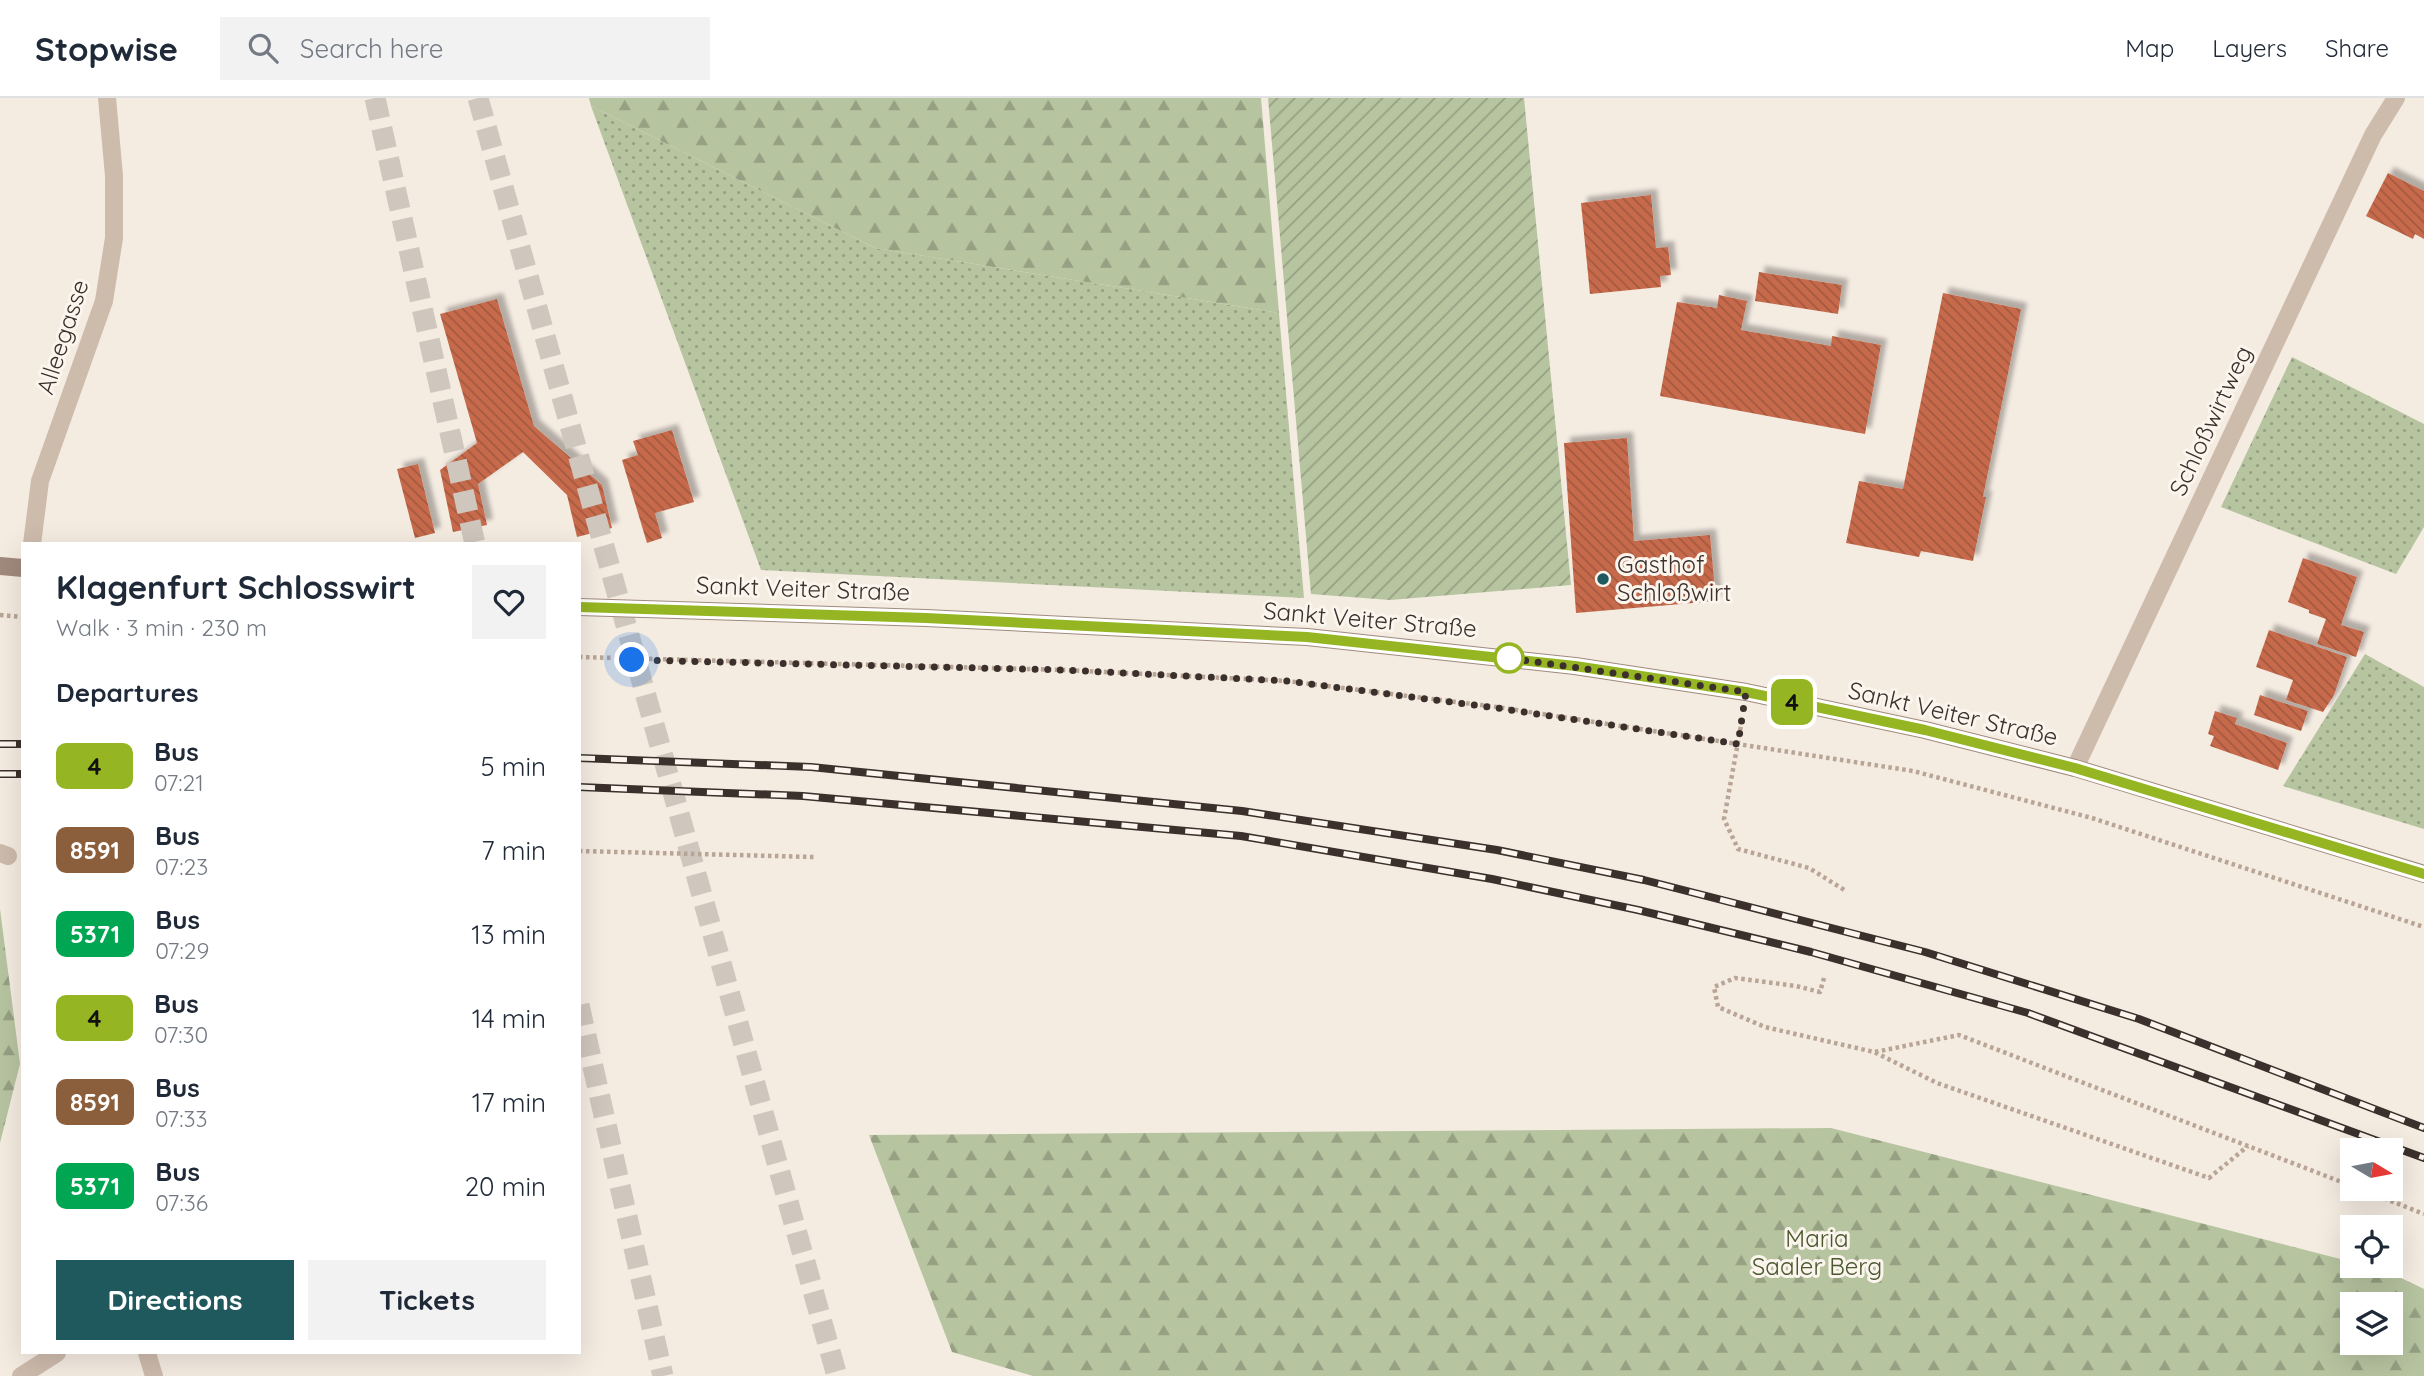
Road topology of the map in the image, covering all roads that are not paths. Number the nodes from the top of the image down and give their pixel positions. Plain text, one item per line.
1 (107, 98) edge
2 (2396, 98) edge
3 (32, 542) edge
4 (0, 566) edge
5 (21, 568) edge
6 (581, 607) edge
7 (2075, 768) junction
8 (2424, 874) edge
9 (55, 1354) edge
10 (147, 1354) edge
11 (21, 1376) edge
12 (154, 1376) edge

1 - 3 street, Alleegasse
2 - 7 street, Schloßwirtweg
4 - 5 main road
6 - 7 main road, Sankt Veiter Straße
7 - 8 main road, Sankt Veiter Straße
9 - 11 street
10 - 12 street

